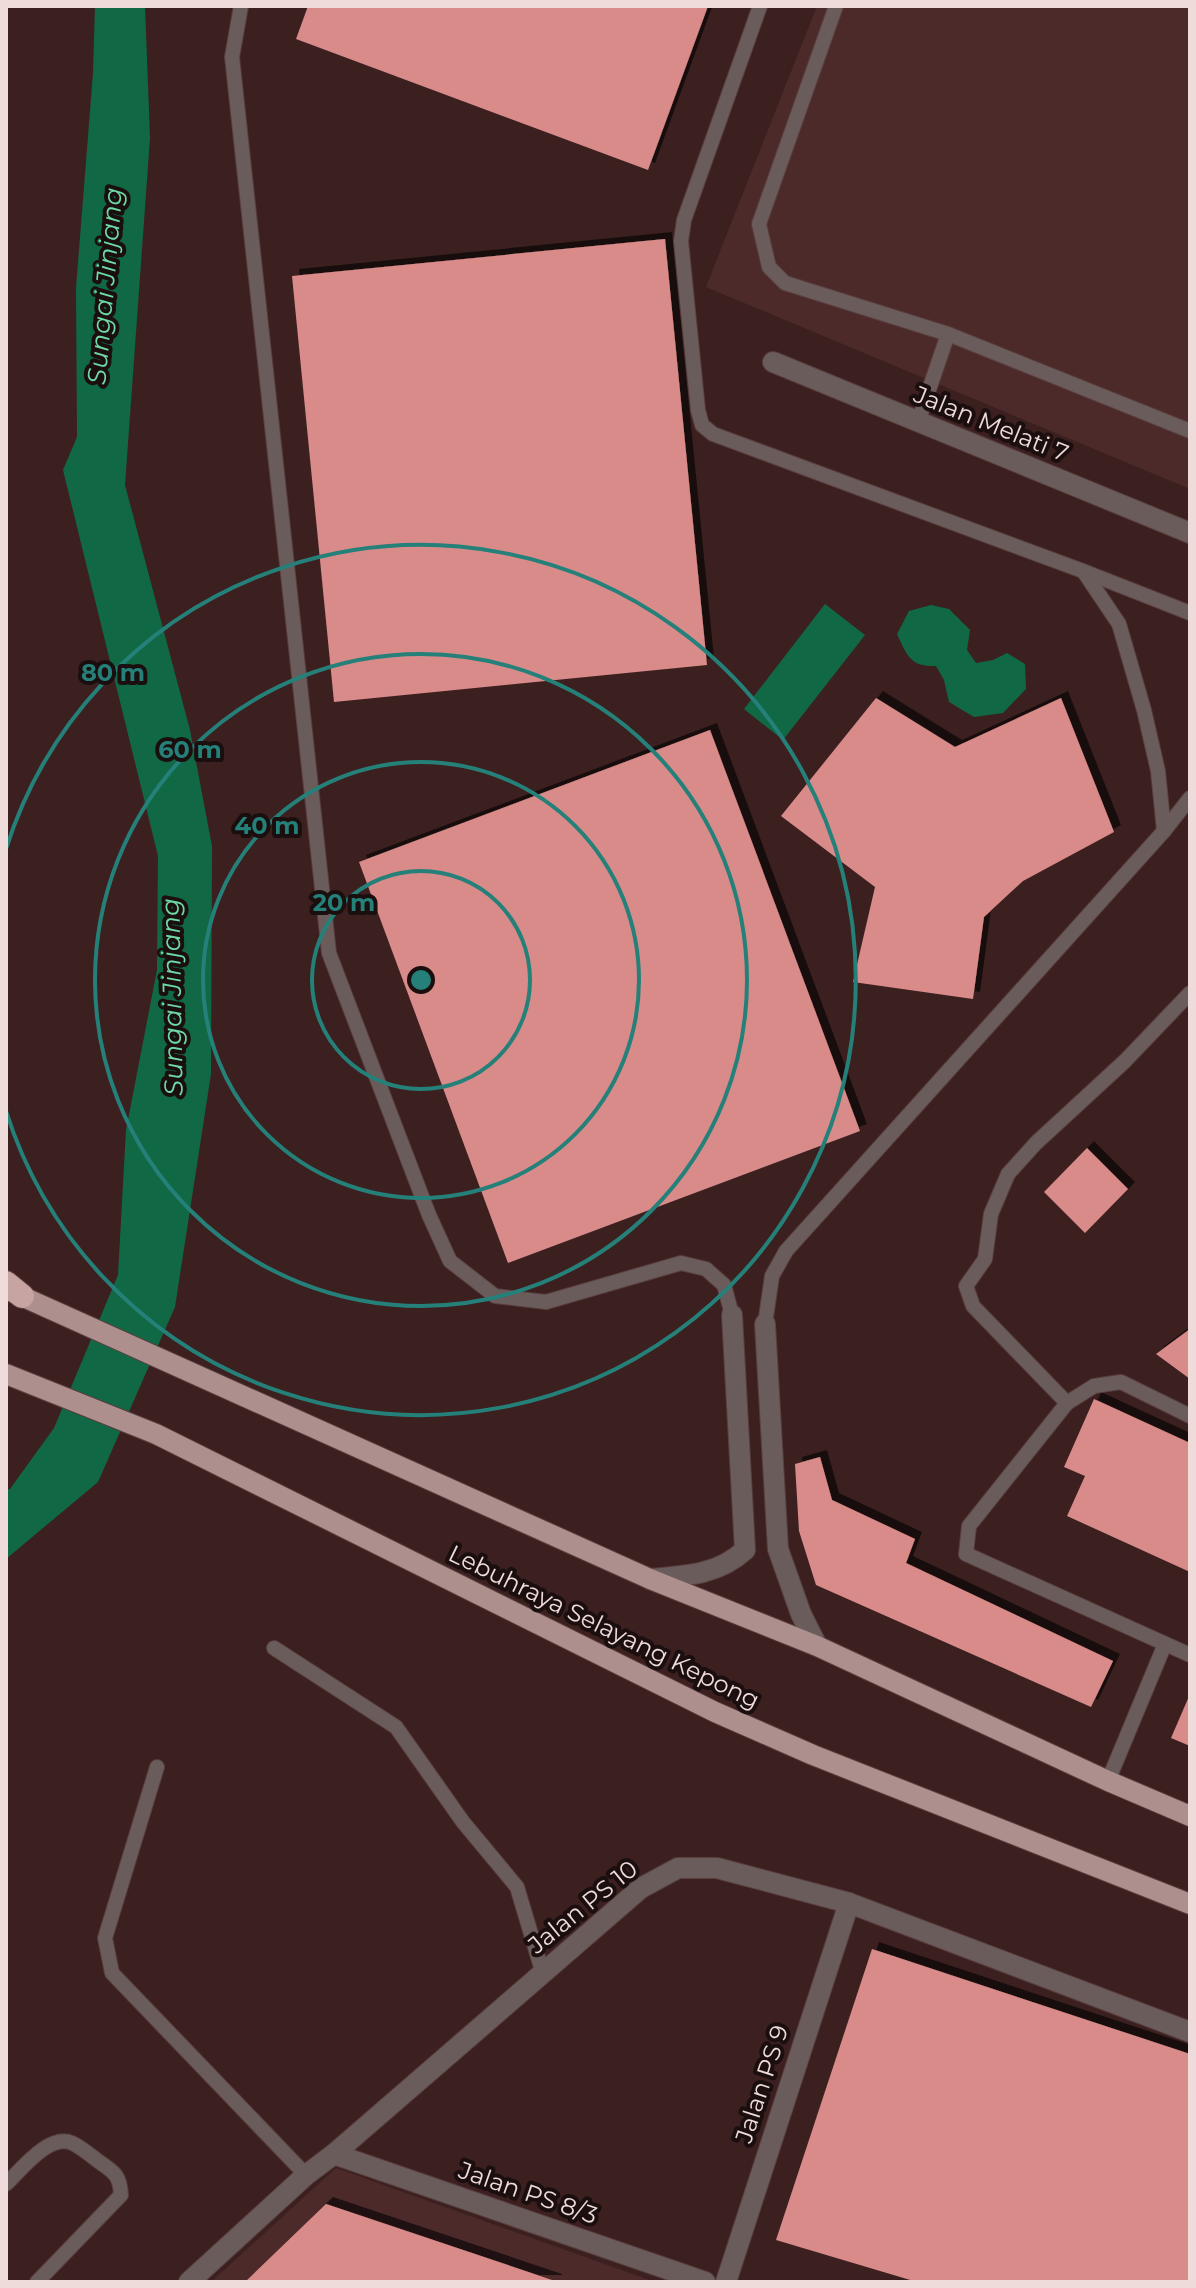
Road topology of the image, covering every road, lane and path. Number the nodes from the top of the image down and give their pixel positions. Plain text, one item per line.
1 (241, 6) edge
2 (760, 6) edge
3 (836, 6) edge
4 (948, 334) junction
5 (773, 362) dead end
6 (918, 422) junction
7 (1190, 431) edge
8 (1190, 533) edge
9 (1083, 571) junction
10 (1190, 613) edge
11 (1190, 798) edge
12 (1164, 831) junction
13 (1190, 993) edge
14 (11, 1290) edge
15 (732, 1315) joint
16 (765, 1324) joint
17 (6, 1374) edge
18 (768, 1390) junction
19 (736, 1392) junction
20 (1067, 1403) junction
21 (1190, 1416) edge
22 (650, 1579) junction
23 (1165, 1644) junction
24 (817, 1646) junction
25 (274, 1648) dead end
26 (1190, 1655) edge
27 (157, 1767) dead end
28 (1108, 1781) junction
29 (1190, 1816) edge
30 (849, 1903) junction
31 (1190, 1904) edge
32 (543, 1974) junction
33 (1190, 2032) edge
34 (334, 2154) junction
35 (306, 2175) junction
36 (6, 2184) edge
37 (37, 2282) edge
38 (189, 2282) edge
39 (705, 2282) edge
40 (726, 2282) edge

1 - 15 lane
2 - 9 lane
3 - 4 lane
4 - 6 lane
4 - 7 lane
5 - 6 street, Jalan Melati 7
6 - 8 street, Jalan Melati 7
9 - 10 lane
9 - 12 lane
11 - 12 lane
12 - 16 lane
13 - 20 lane
14 - 22 main road
15 - 19 street
16 - 18 street
17 - 31 main road, Lebuhraya Selayang Kepong
18 - 19 street
18 - 24 street
19 - 22 street
20 - 21 lane
20 - 23 lane
22 - 24 main road
23 - 26 lane
23 - 28 lane
24 - 28 main road
25 - 32 lane
27 - 35 lane
28 - 29 main road
30 - 32 street, Jalan PS 10
30 - 33 street, Jalan PS 10
30 - 40 street, Jalan PS 9
32 - 34 street, Jalan PS 10
34 - 35 street, Jalan PS 10
34 - 39 street, Jalan PS 8/3
35 - 38 street, Jalan PS 10
36 - 37 lane

